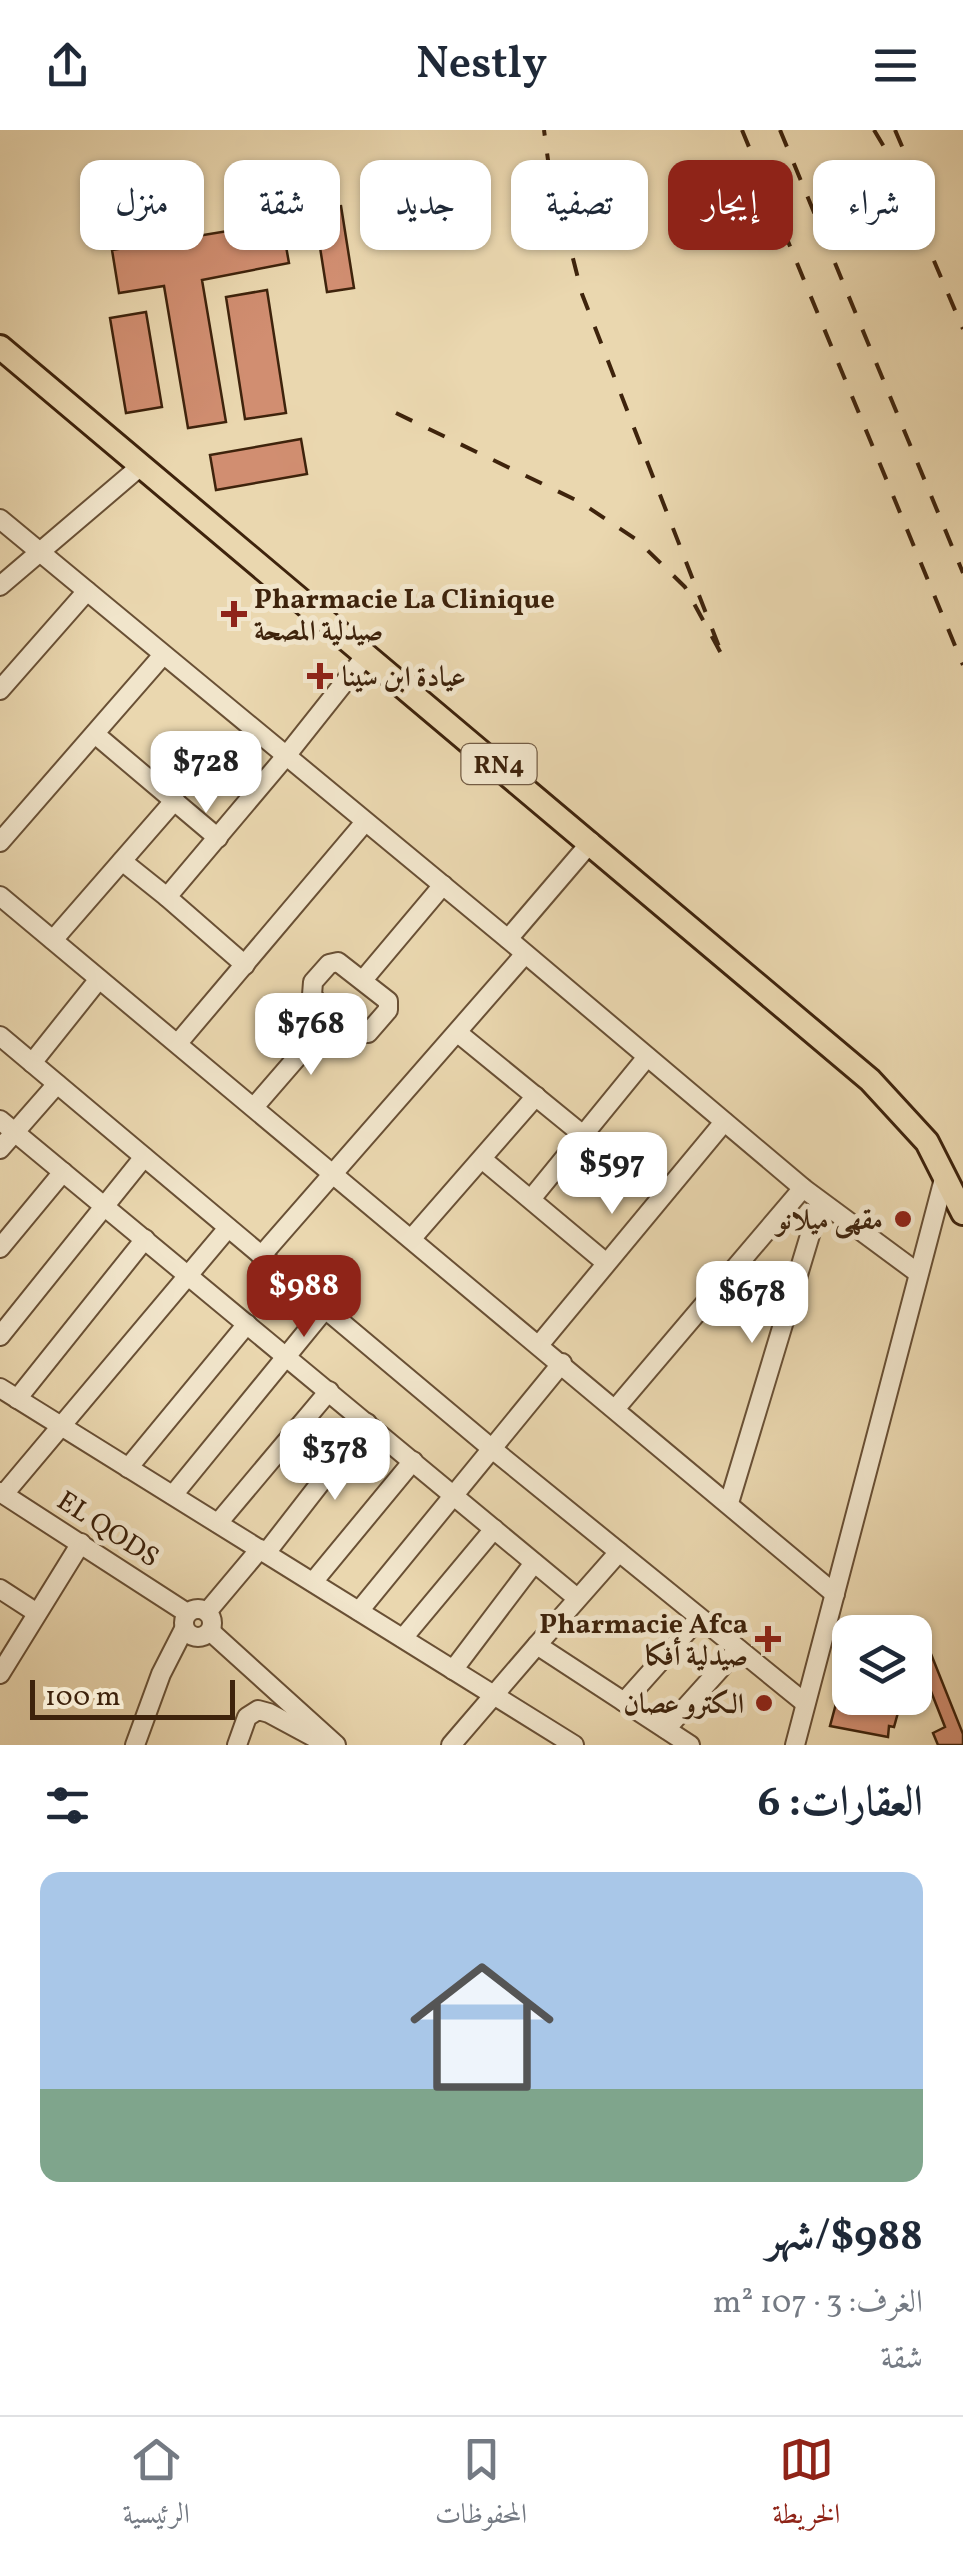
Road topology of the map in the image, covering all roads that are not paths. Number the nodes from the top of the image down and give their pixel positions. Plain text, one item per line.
1 (0, 347) edge
2 (142, 465) junction
3 (0, 519) edge
4 (40, 553) junction
5 (0, 586) edge
6 (87, 592) junction
7 (163, 654) junction
8 (366, 654) junction
9 (0, 690) edge
10 (95, 734) junction
11 (286, 756) junction
12 (175, 800) junction
13 (365, 822) junction
14 (218, 838) junction
15 (0, 842) edge
16 (591, 842) junction
17 (122, 861) junction
18 (443, 885) junction
19 (0, 896) edge
20 (167, 897) junction
21 (508, 938) junction
22 (53, 940) junction
23 (525, 954) junction
24 (245, 965) junction
25 (99, 979) junction
26 (363, 980) junction
27 (332, 1017) junction
28 (458, 1033) junction
29 (0, 1036) edge
30 (178, 1043) junction
31 (647, 1056) junction
32 (32, 1064) junction
33 (57, 1084) junction
34 (536, 1096) junction
35 (254, 1108) junction
36 (724, 1122) junction
37 (7, 1126) edge
38 (584, 1135) junction
39 (0, 1149) edge
40 (144, 1157) junction
41 (482, 1159) junction
42 (63, 1172) junction
43 (334, 1173) junction
44 (945, 1175) junction
45 (803, 1188) junction
46 (531, 1198) junction
47 (820, 1202) junction
48 (103, 1205) junction
49 (963, 1212) edge
50 (228, 1228) junction
51 (412, 1238) junction
52 (145, 1240) junction
53 (0, 1248) edge
54 (262, 1256) junction
55 (605, 1262) junction
56 (918, 1273) junction
57 (189, 1276) junction
58 (325, 1309) junction
59 (246, 1324) junction
60 (0, 1336) edge
61 (540, 1345) junction
62 (286, 1357) junction
63 (562, 1363) junction
64 (0, 1388) edge
65 (329, 1392) junction
66 (17, 1399) junction
67 (616, 1408) junction
68 (368, 1423) junction
69 (61, 1427) junction
70 (491, 1448) junction
71 (413, 1461) junction
72 (128, 1468) junction
73 (2, 1493) edge
74 (173, 1496) junction
75 (454, 1496) junction
76 (729, 1503) junction
77 (218, 1523) junction
78 (494, 1530) junction
79 (81, 1543) junction
80 (263, 1551) junction
81 (619, 1552) junction
82 (534, 1562) junction
83 (314, 1582) junction
84 (0, 1589) edge
85 (835, 1594) junction
86 (577, 1598) junction
87 (359, 1611) junction
88 (37, 1613) junction
89 (699, 1618) junction
90 (186, 1621) junction
91 (209, 1622) junction
92 (403, 1638) junction
93 (537, 1645) junction
94 (738, 1650) junction
95 (3, 1661) edge
96 (452, 1670) junction
97 (493, 1695) junction
98 (624, 1702) junction
99 (805, 1704) junction
100 (666, 1729) junction
101 (135, 1745) edge
102 (237, 1745) edge
103 (328, 1745) edge
104 (336, 1745) edge
105 (451, 1745) edge
106 (574, 1745) edge
107 (690, 1745) edge
108 (795, 1745) edge

1 - 2 main road, RN4
2 - 4 street
2 - 8 main road, RN4
3 - 4 street
4 - 5 street
4 - 6 street
6 - 7 street
6 - 9 street
7 - 10 street
7 - 11 street
8 - 11 street
8 - 16 main road, RN4
10 - 12 street
10 - 15 street
11 - 13 street
11 - 14 street
12 - 14 street
12 - 17 street
13 - 18 street
13 - 24 street
14 - 20 street
16 - 21 street
16 - 44 main road, RN4
17 - 20 street
17 - 22 street
18 - 21 street
18 - 26 street
19 - 22 street
20 - 24 street
21 - 23 street
22 - 25 street
23 - 28 street
23 - 31 street
24 - 30 street
25 - 30 street
25 - 32 street
26 - 27 street
26 - 27 street
27 - 35 street
28 - 34 street
28 - 43 street
29 - 32 street
30 - 35 street
31 - 36 street
31 - 38 street
32 - 33 street
33 - 37 street
33 - 40 street
34 - 38 street
34 - 41 street
35 - 43 street
36 - 45 street
36 - 55 street
37 - 39 street
37 - 42 street
38 - 46 street
40 - 48 street
40 - 50 street
41 - 46 street
41 - 51 street
42 - 48 street
42 - 53 street
43 - 51 street
43 - 54 street
44 - 49 main road, RN4
44 - 56 street
45 - 47 street
45 - 67 street
46 - 55 street
47 - 56 street
47 - 76 street
48 - 52 street
48 - 60 street
50 - 54 street
50 - 57 street
51 - 61 street
52 - 57 street
52 - 66 street
54 - 58 street
55 - 61 street
56 - 85 street
57 - 59 street
57 - 69 street
58 - 62 street
58 - 70 street
59 - 62 street
59 - 72 street
61 - 63 street
62 - 65 street
62 - 74 street
63 - 67 street
63 - 70 street
64 - 66 street
65 - 68 street
65 - 77 street
66 - 69 street
67 - 76 street
68 - 71 street
68 - 80 street
69 - 72 street
69 - 73 street
70 - 75 street
70 - 81 street
71 - 75 street
71 - 83 street
72 - 74 street
73 - 79 street, EL QODS
74 - 77 street
75 - 78 street
75 - 87 street
76 - 85 street
77 - 80 street
78 - 82 street
78 - 92 street
79 - 88 street
79 - 90 street, EL QODS
80 - 83 street
80 - 91 street
81 - 86 street
81 - 89 street
82 - 86 street
82 - 96 street
83 - 87 street
84 - 88 street
85 - 99 street
86 - 93 street
87 - 92 street
88 - 95 street
89 - 94 street
89 - 98 street
90 - 91 street
90 - 91 street
90 - 101 street
91 - 104 street
92 - 96 street
93 - 97 street
93 - 98 street
94 - 99 street
94 - 100 street
96 - 97 street
97 - 105 street
97 - 106 street
98 - 100 street
99 - 108 street
100 - 107 street
102 - 103 street

